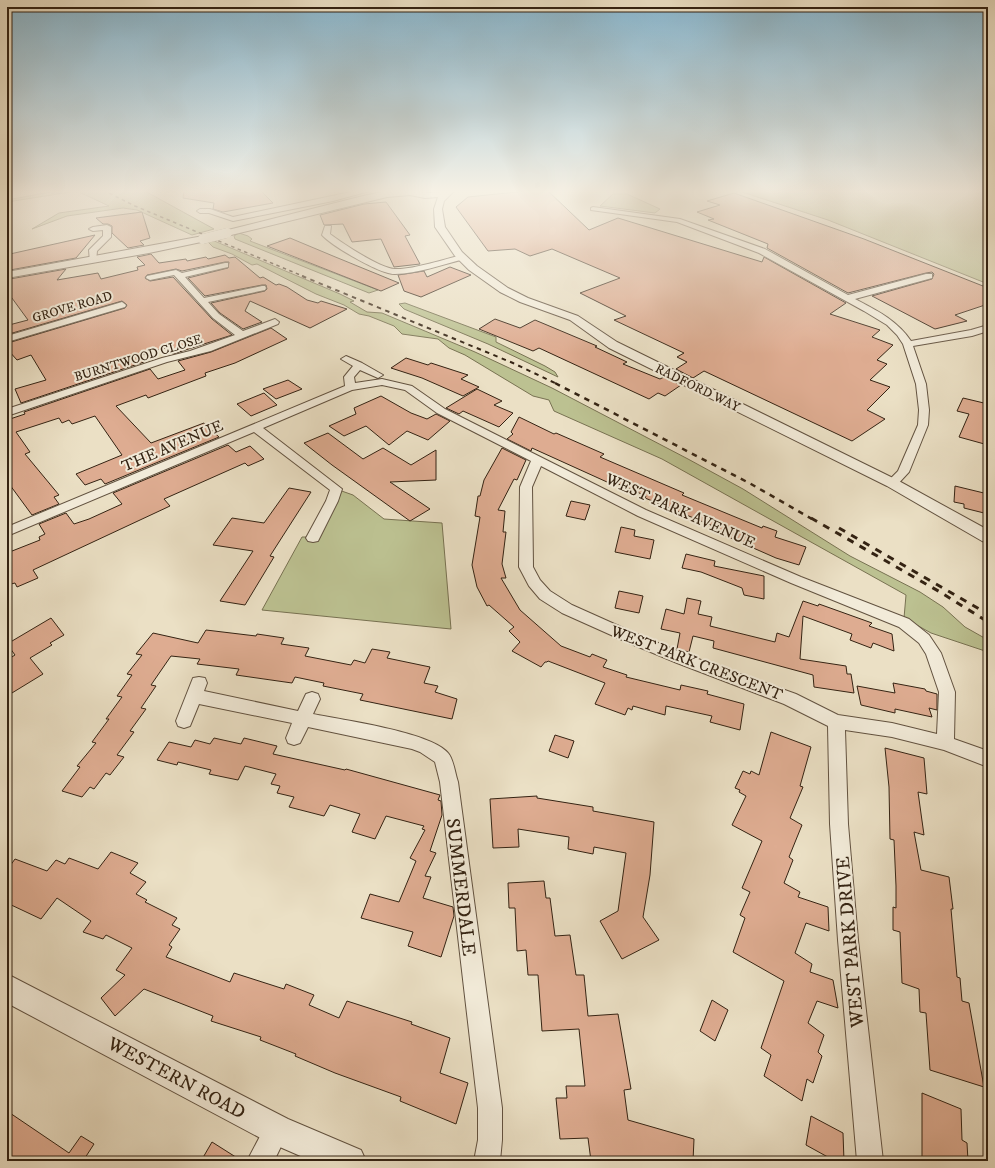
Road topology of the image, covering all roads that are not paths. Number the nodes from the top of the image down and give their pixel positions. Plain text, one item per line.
1 (99, 245) edge
2 (174, 245) edge
3 (339, 245) edge
4 (453, 245) edge
5 (745, 245) edge
6 (462, 257) junction
7 (93, 260) junction
8 (225, 265) dead end
9 (7, 275) edge
10 (906, 275) dead end
11 (181, 276) junction
12 (929, 276) dead end
13 (150, 278) dead end
14 (916, 280) junction
15 (262, 288) dead end
16 (848, 298) junction
17 (203, 301) junction
18 (122, 305) dead end
19 (275, 322) dead end
20 (988, 328) edge
21 (242, 336) junction
22 (7, 339) edge
23 (908, 344) junction
24 (346, 359) dead end
25 (359, 365) junction
26 (378, 375) dead end
27 (350, 386) junction
28 (7, 413) edge
29 (255, 427) junction
30 (537, 461) junction
31 (892, 483) junction
32 (8, 531) edge
33 (988, 537) edge
34 (313, 538) dead end
35 (312, 699) dead end
36 (303, 718) junction
37 (184, 721) dead end
38 (836, 722) junction
39 (294, 738) dead end
40 (945, 743) junction
41 (988, 759) edge
42 (7, 988) edge
43 (277, 1130) junction
44 (260, 1161) edge
45 (350, 1161) edge
46 (487, 1161) edge
47 (870, 1161) edge

1 - 7 street
2 - 7 street, bridge
3 - 6 street
4 - 6 street, RADFORD WAY
5 - 16 street
6 - 31 street, RADFORD WAY
7 - 9 street
8 - 11 street
10 - 14 street
11 - 13 street
11 - 17 street
12 - 14 street
14 - 16 street
15 - 17 street
16 - 23 street
17 - 21 street
18 - 22 street, GROVE ROAD
19 - 21 street, BURNTWOOD CLOSE
20 - 23 street
21 - 28 street, BURNTWOOD CLOSE
23 - 31 street
24 - 25 street
25 - 26 street
25 - 27 street
27 - 29 street, THE AVENUE
27 - 30 street, WEST PARK AVENUE
29 - 32 street, THE AVENUE
29 - 34 street
30 - 38 street, WEST PARK CRESCENT
30 - 40 street, WEST PARK AVENUE
31 - 33 street, RADFORD WAY
35 - 36 street
36 - 37 street, SUMMERDALE
36 - 39 street
36 - 46 street, SUMMERDALE
38 - 40 street, WEST PARK CRESCENT
38 - 47 street, WEST PARK DRIVE
40 - 41 street, WEST PARK CRESCENT
42 - 43 street, WESTERN ROAD
43 - 44 street
43 - 45 street, WESTERN ROAD

